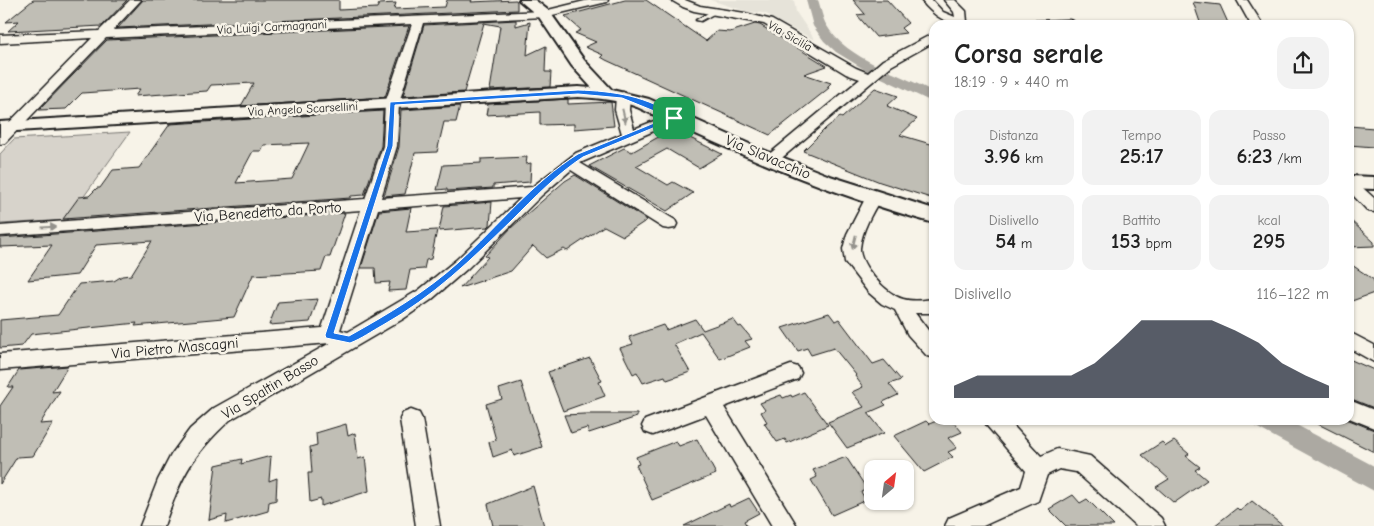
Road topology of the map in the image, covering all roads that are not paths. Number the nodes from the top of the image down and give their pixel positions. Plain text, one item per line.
1 (136, 0) edge
2 (603, 0) edge
3 (676, 0) edge
4 (926, 0) edge
5 (949, 0) edge
6 (1242, 0) edge
7 (536, 5) edge
8 (715, 11) junction
9 (419, 19) junction
10 (699, 20) dead end
11 (952, 20) edge
12 (960, 20) edge
13 (1254, 20) edge
14 (102, 35) junction
15 (0, 39) edge
16 (929, 40) edge
17 (872, 76) junction
18 (614, 95) junction
19 (392, 103) junction
20 (674, 118) junction
21 (7, 126) edge
22 (629, 135) junction
23 (0, 140) edge
24 (772, 159) junction
25 (570, 163) junction
26 (1354, 182) edge
27 (1374, 183) edge
28 (1354, 187) edge
29 (536, 192) junction
30 (873, 198) junction
31 (370, 206) junction
32 (1374, 207) edge
33 (929, 215) edge
34 (669, 224) dead end
35 (0, 231) edge
36 (903, 306) junction
37 (929, 306) edge
38 (329, 335) junction
39 (350, 340) junction
40 (1354, 341) edge
41 (929, 345) edge
42 (1374, 354) edge
43 (2, 364) edge
44 (791, 373) dead end
45 (711, 404) junction
46 (1354, 410) edge
47 (411, 419) dead end
48 (1374, 419) edge
49 (999, 425) edge
50 (653, 426) dead end
51 (1038, 468) junction
52 (152, 526) edge
53 (428, 526) edge
54 (785, 526) edge
55 (957, 526) edge
56 (1153, 526) edge

1 - 14 street
2 - 7 street
3 - 8 street, Via Sicilia
4 - 11 street
5 - 12 street
6 - 13 street
7 - 9 street, Via Luigi Carmagnani
7 - 18 street
8 - 10 lane
8 - 17 street, Via Sicilia
9 - 14 street, Via Luigi Carmagnani
9 - 19 street
14 - 15 street, Via Luigi Carmagnani
14 - 21 street
16 - 17 street
17 - 24 street
18 - 19 street, Via Angelo Scarsellini
18 - 20 street, Via Slavacchio
18 -> 22 street
19 - 21 street, Via Angelo Scarsellini
19 - 31 street
20 - 22 street, Via Spaltin Basso
20 - 24 street, Via Slavacchio
21 - 23 street
22 - 25 street, Via Spaltin Basso
24 - 30 street, Via Slavacchio
25 - 29 street, Via Spaltin Basso
25 - 34 street
26 - 27 street
28 - 32 street
29 - 31 street, Via Benedetto da Porto
29 - 39 street, Via Spaltin Basso
30 - 33 street, Via Slavacchio
30 -> 36 street
35 -> 31 street, Via Benedetto da Porto
31 - 38 street
36 - 37 street
36 - 41 street
38 - 39 street, Via Pietro Mascagni
38 - 43 street, Via Pietro Mascagni
39 - 52 street, Via Spaltin Basso
40 - 42 street
44 - 45 street
45 - 50 street
45 - 54 street
46 - 48 street
47 - 53 street
49 - 51 street
51 - 55 street
51 - 56 street

